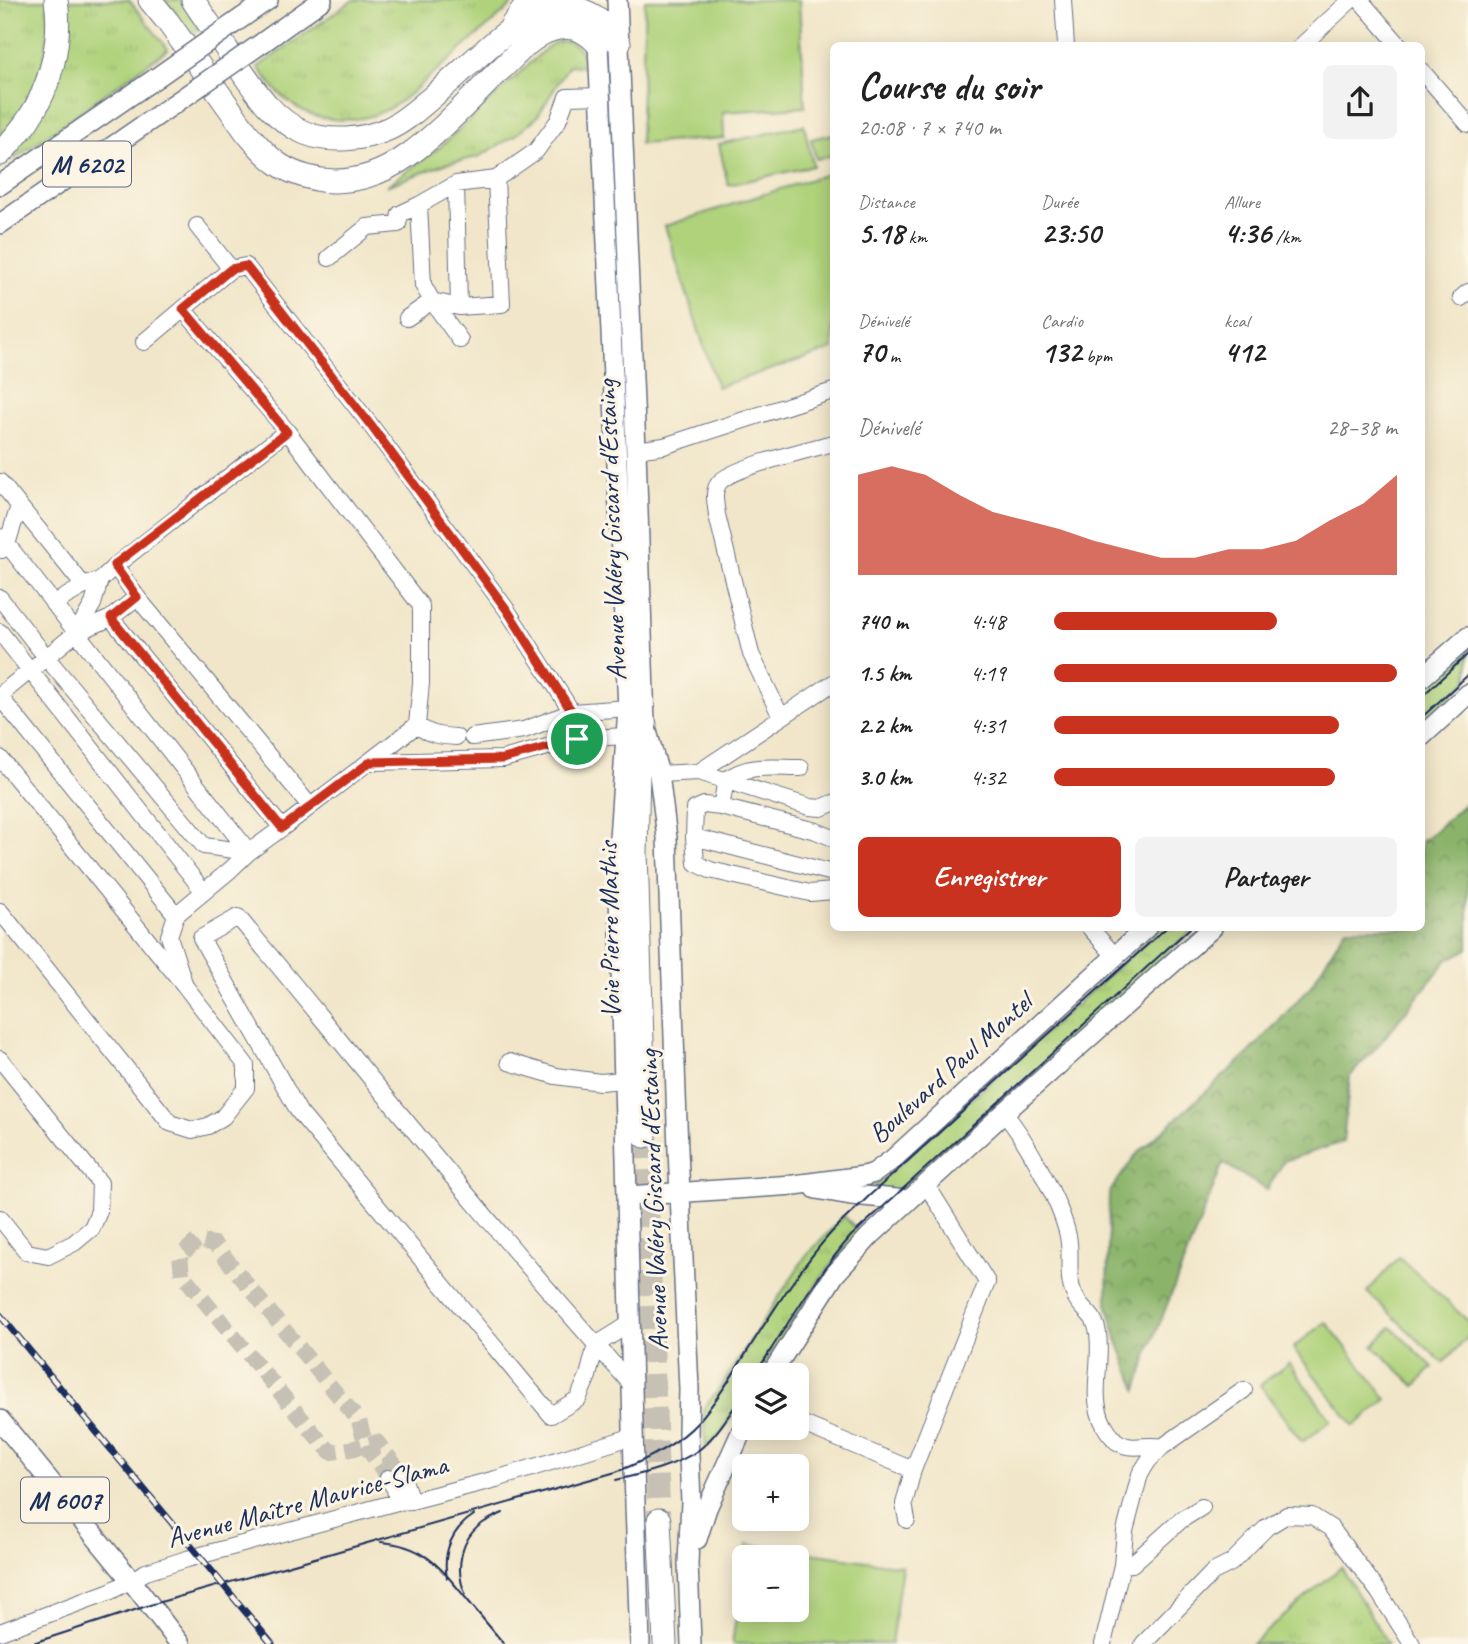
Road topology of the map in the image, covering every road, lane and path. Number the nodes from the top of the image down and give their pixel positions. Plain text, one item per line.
1 (56, 0) edge
2 (150, 0) edge
3 (193, 0) edge
4 (268, 0) edge
5 (322, 0) edge
6 (526, 0) edge
7 (617, 0) edge
8 (1063, 0) edge
9 (1351, 0) edge
10 (1360, 0) edge
11 (1066, 42) edge
12 (1305, 42) edge
13 (1397, 42) edge
14 (608, 43) junction
15 (492, 44) junction
16 (1425, 75) edge
17 (601, 96) junction
18 (1468, 124) edge
19 (0, 154) edge
20 (496, 179) junction
21 (456, 184) junction
22 (0, 185) edge
23 (419, 205) junction
24 (0, 224) edge
25 (197, 226) dead end
26 (329, 258) dead end
27 (243, 263) junction
28 (432, 301) junction
29 (459, 307) junction
30 (183, 309) junction
31 (407, 318) dead end
32 (460, 340) dead end
33 (144, 342) dead end
34 (830, 392) edge
35 (287, 432) junction
36 (830, 444) edge
37 (636, 450) junction
38 (0, 482) edge
39 (19, 506) junction
40 (2, 544) edge
41 (114, 565) junction
42 (92, 583) junction
43 (137, 597) junction
44 (0, 598) edge
45 (53, 604) junction
46 (111, 618) junction
47 (0, 632) edge
48 (76, 633) junction
49 (1468, 637) edge
50 (46, 657) junction
51 (30, 670) junction
52 (1425, 675) edge
53 (830, 685) edge
54 (1468, 694) edge
55 (0, 696) edge
56 (628, 708) junction
57 (572, 712) junction
58 (781, 717) junction
59 (645, 724) junction
60 (417, 725) junction
61 (1425, 733) edge
62 (625, 736) junction
63 (577, 739) junction
64 (0, 758) edge
65 (370, 762) junction
66 (801, 768) dead end
67 (699, 772) junction
68 (659, 774) junction
69 (726, 780) junction
70 (827, 805) edge
71 (310, 806) junction
72 (720, 807) junction
73 (282, 828) junction
74 (816, 831) junction
75 (694, 837) junction
76 (830, 837) edge
77 (249, 852) junction
78 (830, 872) edge
79 (830, 891) edge
80 (204, 892) junction
81 (0, 911) edge
82 (176, 915) junction
83 (1093, 931) edge
84 (1143, 931) edge
85 (1209, 931) edge
86 (1115, 956) junction
87 (185, 986) junction
88 (0, 1059) edge
89 (509, 1062) dead end
90 (623, 1080) junction
91 (1004, 1113) junction
92 (645, 1136) tunnel mouth
93 (926, 1184) junction
94 (794, 1185) junction
95 (681, 1193) junction
96 (627, 1196) junction
97 (908, 1200) junction
98 (0, 1218) edge
99 (631, 1322) junction
100 (596, 1345) junction
101 (778, 1363) edge
102 (633, 1386) junction
103 (1244, 1390) dead end
104 (0, 1420) edge
105 (809, 1426) edge
106 (634, 1436) junction
107 (738, 1440) edge
108 (1162, 1447) junction
109 (913, 1470) junction
110 (395, 1476) tunnel mouth
111 (404, 1502) junction
112 (1202, 1507) dead end
113 (659, 1520) tunnel mouth
114 (907, 1520) dead end
115 (688, 1563) junction
116 (1122, 1565) junction
117 (131, 1579) junction
118 (0, 1632) edge
119 (180, 1644) edge
120 (640, 1644) edge
121 (665, 1644) edge
122 (691, 1644) edge
123 (1102, 1644) edge
124 (1143, 1644) edge
125 (1412, 1644) edge

1 - 19 highway
2 - 14 highway
3 - 15 highway
4 - 22 main road, M 6202, bridge
5 - 24 main road, M 6202, bridge
6 - 15 street
7 - 14 main road, Avenue Valéry Giscard d'Estaing
8 - 11 street
9 - 12 street
10 - 13 street
14 - 15 highway
14 - 17 main road, Avenue Valéry Giscard d'Estaing
14 - 37 main road, Avenue Valéry Giscard d'Estaing
16 - 18 street
17 - 20 street
17 - 56 main road, Avenue Valéry Giscard d'Estaing
20 - 21 street
20 - 29 street
21 - 23 street
21 - 29 street
23 - 26 street
23 - 28 street
25 - 27 street
27 - 30 street
27 - 57 street
28 - 29 street
28 - 31 street
28 - 32 street
30 - 33 street
30 - 35 street
34 - 37 street
35 - 41 street
35 - 60 street
36 - 58 street
37 - 59 main road, Avenue Valéry Giscard d'Estaing
38 - 39 street
39 - 40 street
39 - 42 street
40 - 45 street
41 - 42 street
41 - 43 street
42 - 45 street
42 - 48 street
43 - 46 street
43 - 71 street
44 - 50 street
45 - 48 street
46 - 48 street
46 - 73 street
47 - 51 street
48 - 50 street
48 - 77 street
49 - 52 main road
50 - 51 street
50 - 77 street
51 - 55 street
51 - 80 street
53 - 58 street
54 - 61 main road
55 - 82 street
56 - 57 street
56 - 62 main road, Avenue Valéry Giscard d'Estaing
57 - 60 street
57 - 63 street
58 - 67 street
59 - 68 main road, Avenue Valéry Giscard d'Estaing
59 - 92 highway, Voie Pierre Mathis
60 - 65 street
62 - 63 street
62 - 90 main road, Avenue Valéry Giscard d'Estaing
63 - 65 street
64 - 87 street
65 - 71 street
66 - 69 street
67 - 68 street
67 - 69 street
68 - 95 main road, Avenue Valéry Giscard d'Estaing
69 - 70 street
69 - 72 street
70 - 74 street
71 - 73 street
72 - 74 street
72 - 75 street
73 - 77 street
74 - 76 street
75 - 78 street
75 - 79 street
77 - 80 street
80 - 82 street
81 - 87 street
82 - 87 street
83 - 86 street
84 - 86 main road, Boulevard Paul Montel
85 - 91 main road
86 - 94 main road, Boulevard Paul Montel
88 - 98 street
89 - 90 street
90 - 96 main road, Avenue Valéry Giscard d'Estaing
91 - 93 main road
91 - 108 street
93 - 97 main road
93 - 109 street
94 - 95 main road
94 - 97 main road
95 - 96 main road
95 - 115 main road, Avenue Valéry Giscard d'Estaing
96 - 99 main road, Avenue Valéry Giscard d'Estaing
97 - 101 main road
99 - 100 street
99 - 102 main road, Avenue Valéry Giscard d'Estaing
100 - 100 street
100 - 102 street
102 - 106 main road, Avenue Valéry Giscard d'Estaing
103 - 108 street
104 - 117 main road, M 6007
105 - 109 street
106 - 111 street, Avenue Maître Maurice-Slama
106 - 120 main road, Avenue Valéry Giscard d'Estaing
107 - 115 main road
108 - 116 street
109 - 114 street
110 - 111 street
111 - 117 street, Avenue Maître Maurice-Slama
112 - 116 street
113 - 121 highway
115 - 122 main road, Avenue Valéry Giscard d'Estaing
116 - 123 street
117 - 118 street, Avenue Maître Maurice-Slama
117 - 119 main road, M 6007
124 - 125 street

